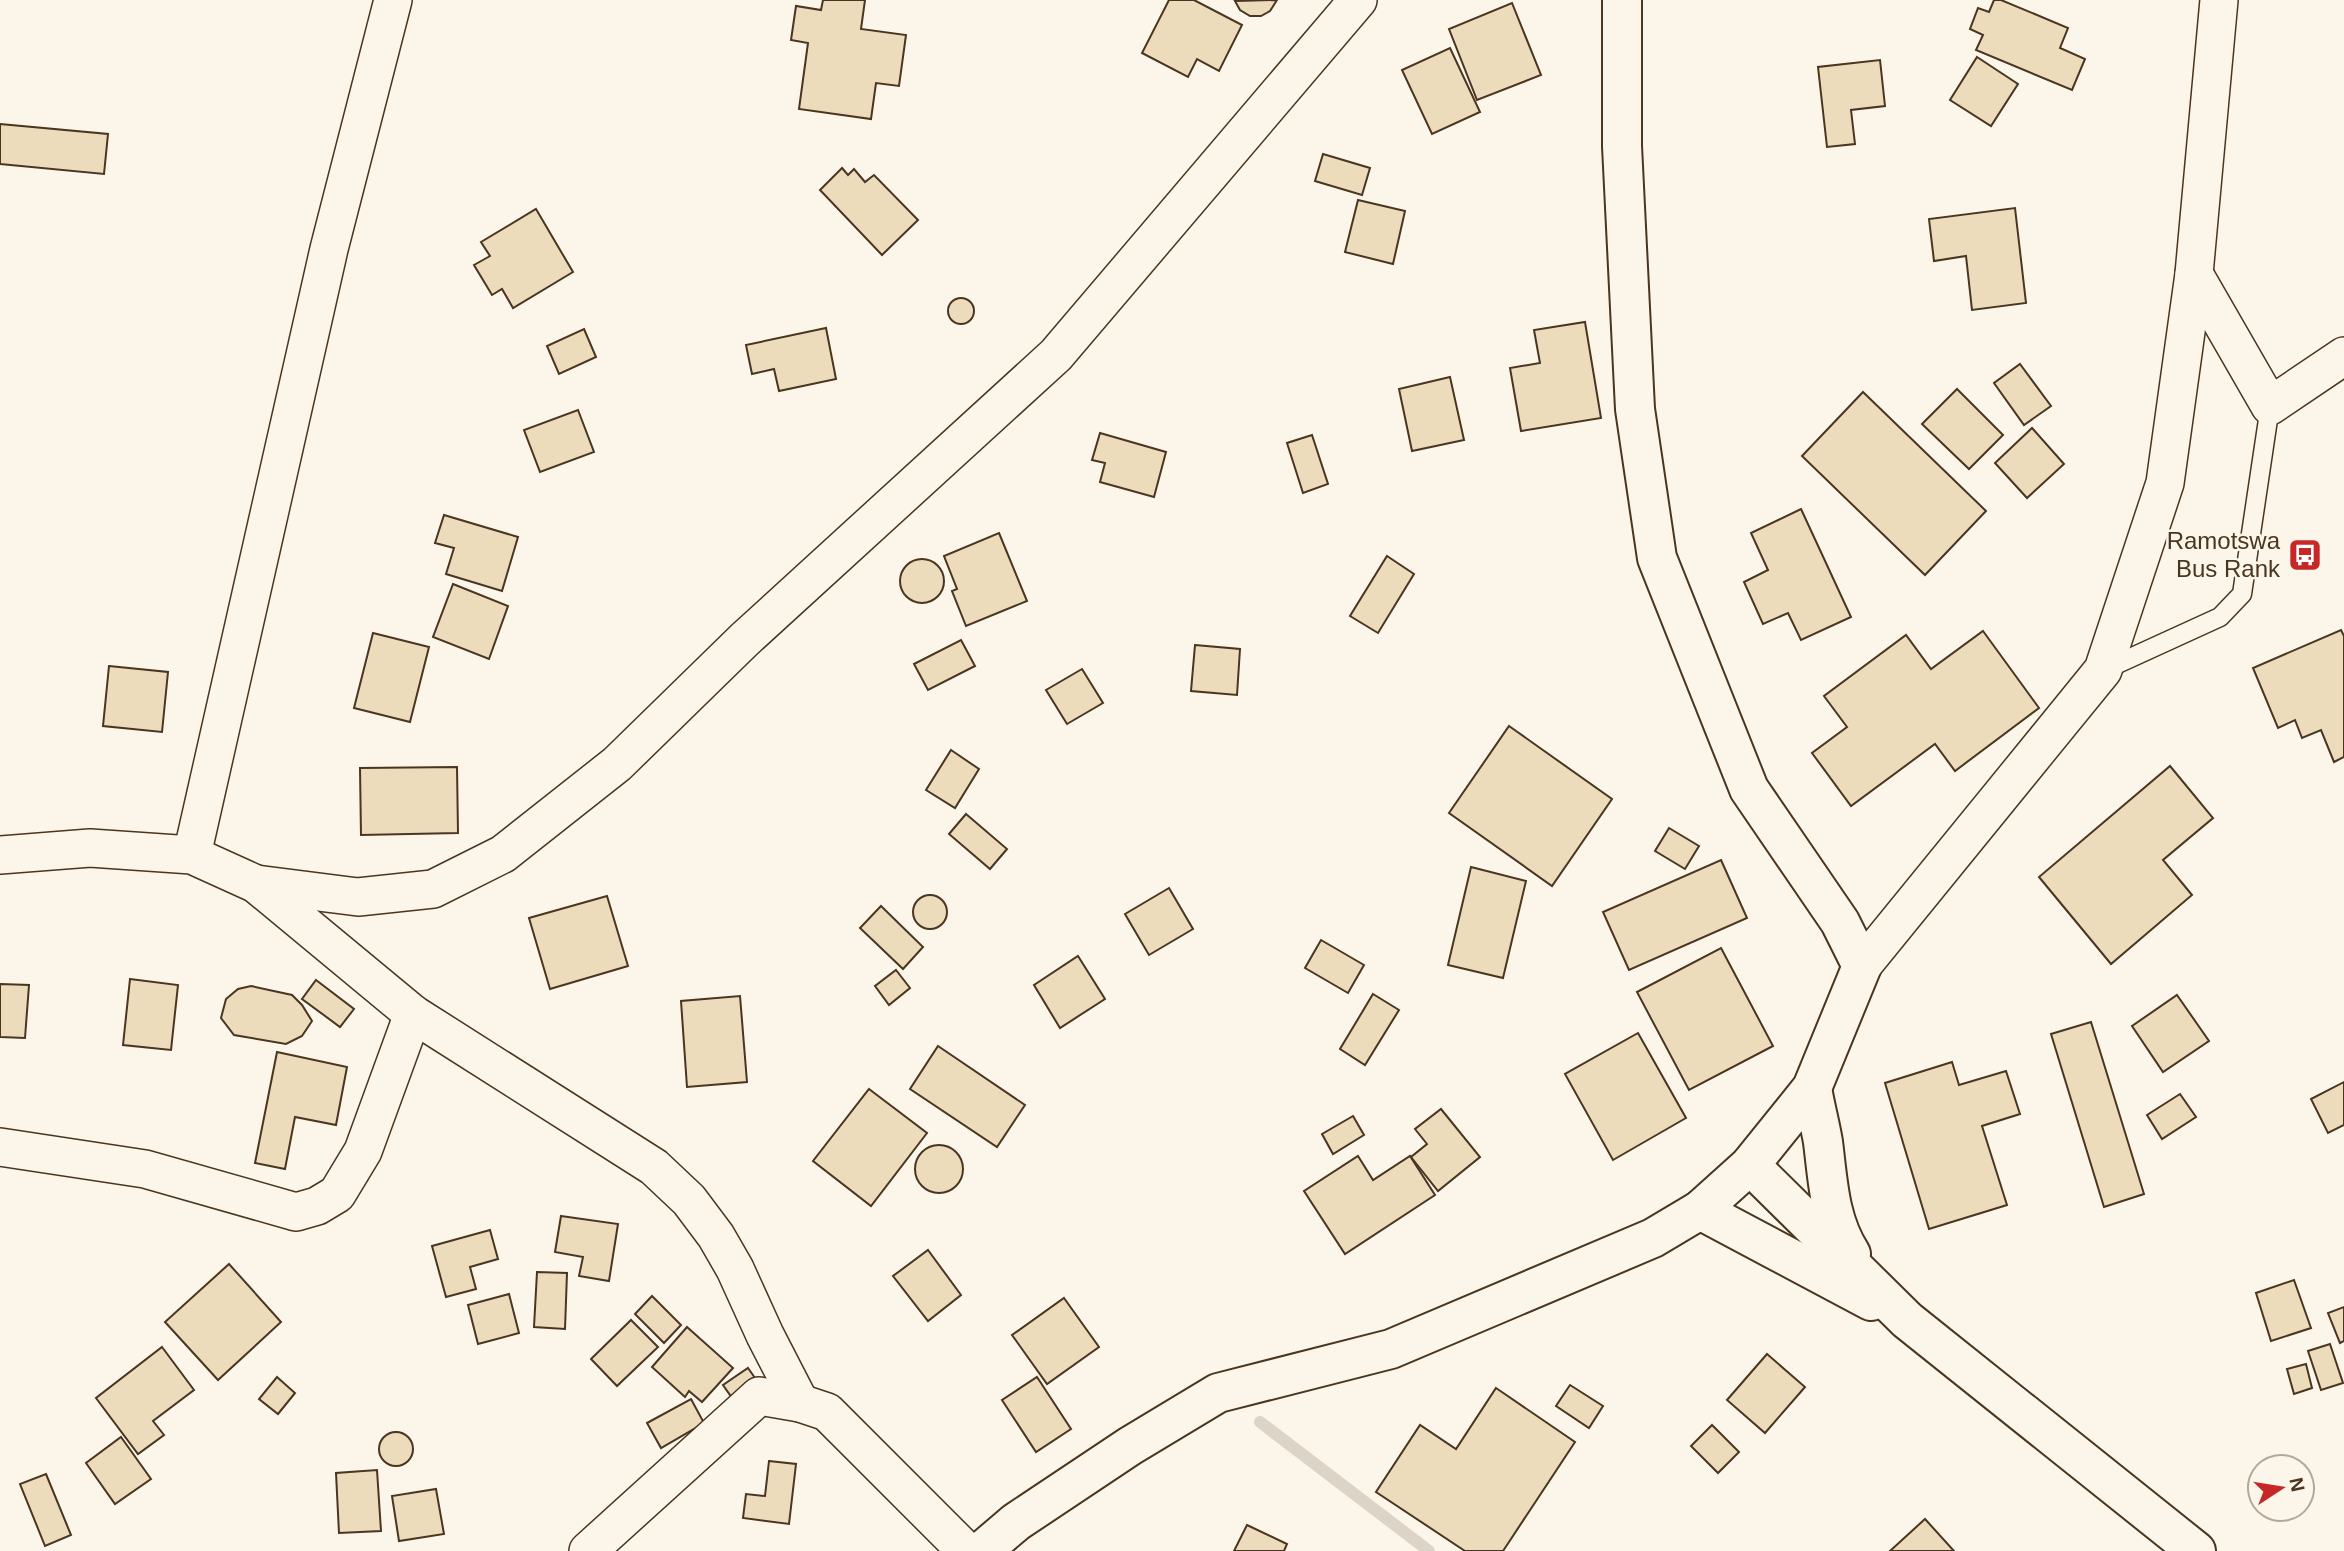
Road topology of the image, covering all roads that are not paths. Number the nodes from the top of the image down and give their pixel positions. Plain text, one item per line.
1 (393, 0) edge
2 (1358, 0) edge
3 (1622, 0) edge
4 (2219, 0) edge
5 (2194, 274) junction
6 (2344, 356) edge
7 (2270, 405) junction
8 (2103, 670) junction
9 (0, 855) edge
10 (192, 855) junction
11 (256, 884) junction
12 (1862, 966) junction
13 (413, 1014) junction
14 (1812, 1088) junction
15 (0, 1147) edge
16 (1750, 1164) junction
17 (1700, 1210) junction
18 (1869, 1282) junction
19 (1907, 1320) junction
20 (800, 1403) junction
21 (588, 1551) edge
22 (966, 1551) edge
23 (982, 1551) edge
24 (2196, 1551) edge

1 - 10 street
2 - 11 street
3 - 12 street
4 - 5 street
5 - 7 street
5 - 8 street
6 - 7 street
7 - 8 lane
8 - 12 street
9 - 10 street
10 - 11 street
11 - 13 street
12 - 14 street
13 - 15 street
13 - 20 street
14 - 16 street
14 - 18 street
16 - 17 street
16 - 18 street
17 - 19 street
17 - 23 street
18 - 19 street
19 - 24 street
20 - 21 street
20 - 22 street

